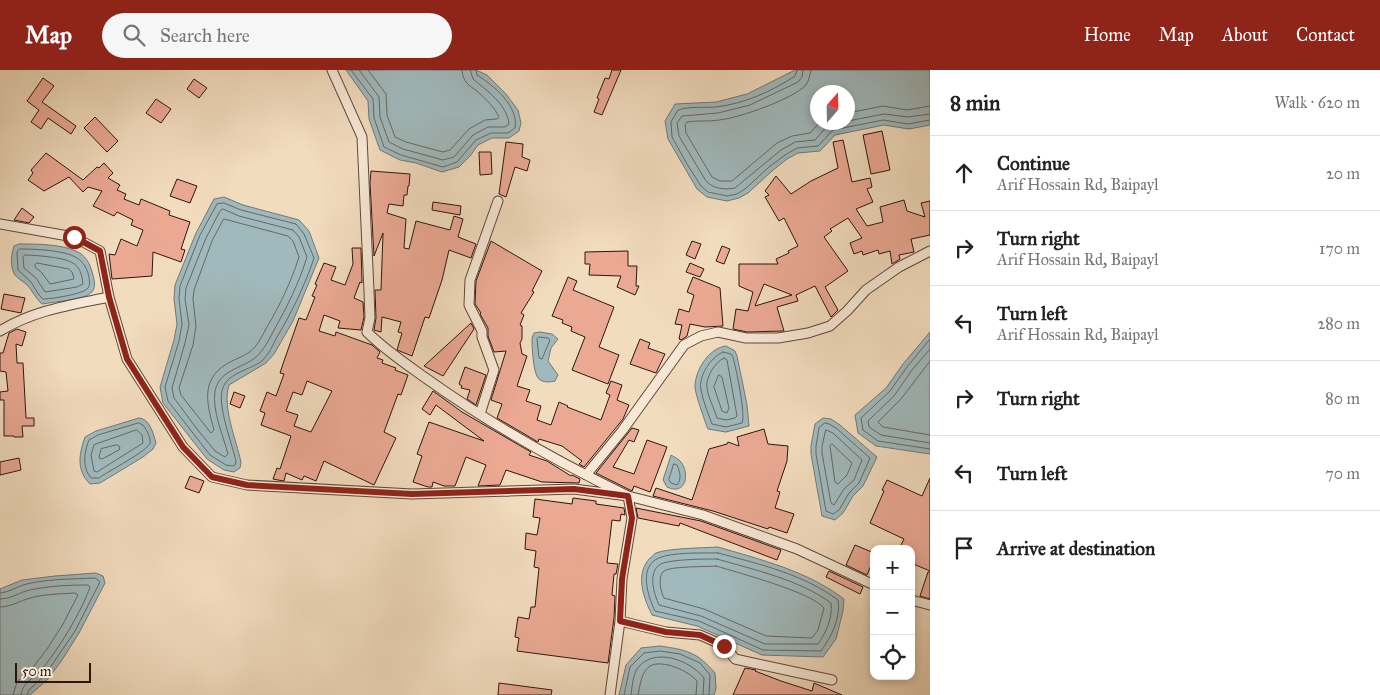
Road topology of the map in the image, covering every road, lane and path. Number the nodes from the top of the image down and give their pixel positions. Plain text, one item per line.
1 (332, 70) edge
2 (498, 201) dead end
3 (0, 224) edge
4 (930, 251) edge
5 (109, 297) junction
6 (0, 331) edge
7 (480, 414) junction
8 (586, 475) junction
9 (628, 496) junction
10 (870, 583) edge
11 (915, 601) edge
12 (930, 604) edge
13 (620, 621) junction
14 (832, 680) dead end
15 (610, 695) edge

1 - 7 street
2 - 7 street
3 - 5 street
4 - 8 street
5 - 6 street
5 - 9 street
7 - 8 street
8 - 9 street
9 - 10 street
9 - 13 street
11 - 12 street
13 - 14 street
13 - 15 street

